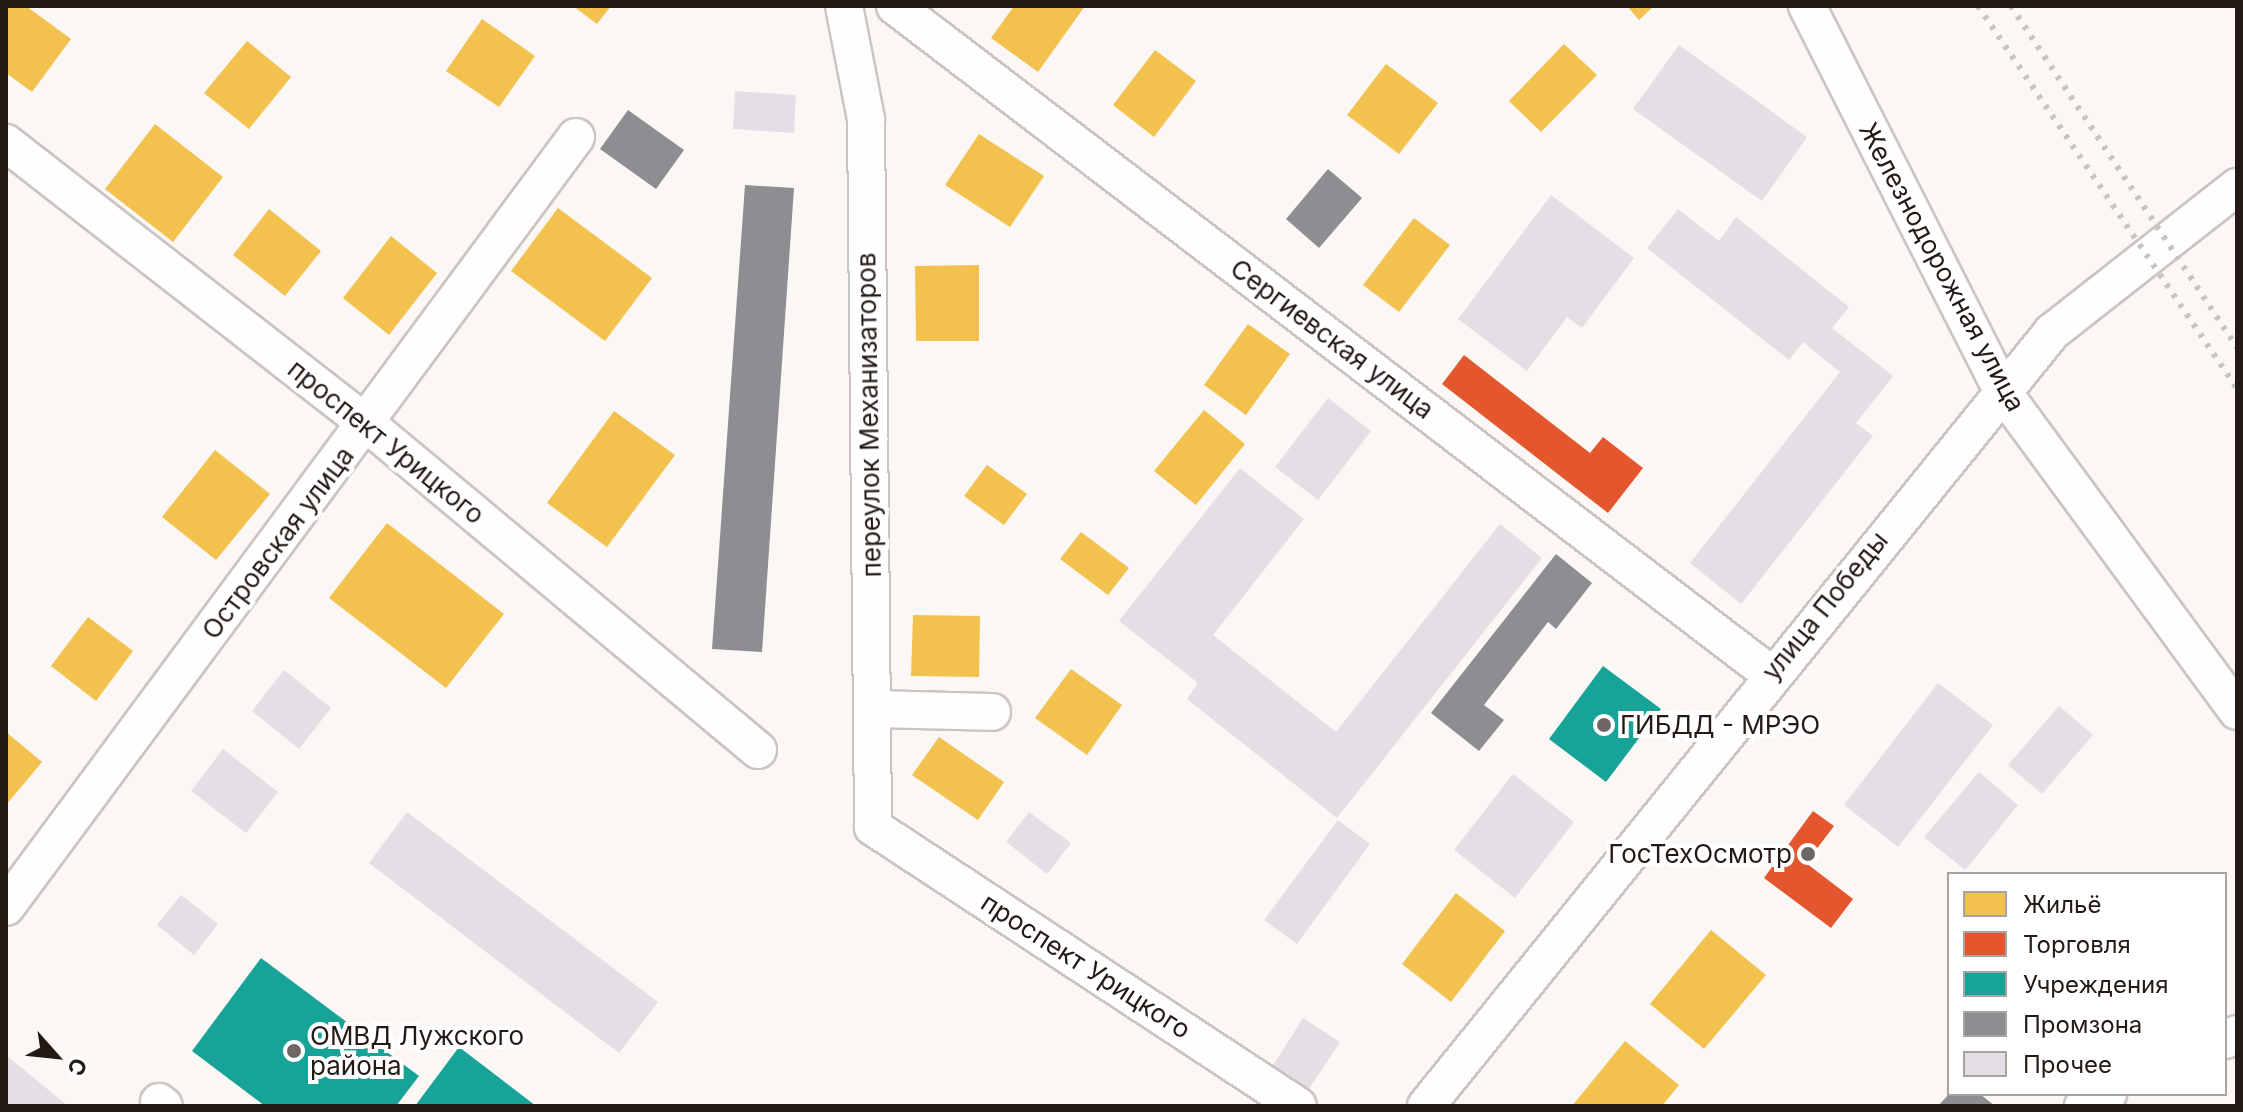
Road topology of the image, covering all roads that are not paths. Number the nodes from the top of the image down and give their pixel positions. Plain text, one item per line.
1 (844, 6) edge
2 (895, 6) edge
3 (1807, 6) edge
4 (576, 137) dead end
5 (6, 143) edge
6 (2237, 187) edge
7 (2002, 391) junction
8 (367, 424) junction
9 (1769, 673) junction
10 (872, 709) junction
11 (2237, 711) edge
12 (992, 712) dead end
13 (758, 750) dead end
14 (873, 827) joint
15 (6, 907) edge
16 (2104, 1096) edge
17 (1298, 1106) edge
18 (1426, 1106) edge
19 (2083, 1106) edge

1 - 10 street, переулок Механизаторов
2 - 9 street, Сергиевская улица
3 - 7 street, Железнодорожная улица
4 - 8 street, Островская улица
5 - 8 street, проспект Урицкого
6 - 7 street, улица Победы
7 - 9 street, улица Победы
7 - 11 street, Железнодорожная улица
8 - 13 street, проспект Урицкого
8 - 15 street, Островская улица
9 - 18 street, улица Победы
10 - 12 street
10 - 14 street, переулок Механизаторов
14 - 17 street, проспект Урицкого
16 - 19 street

